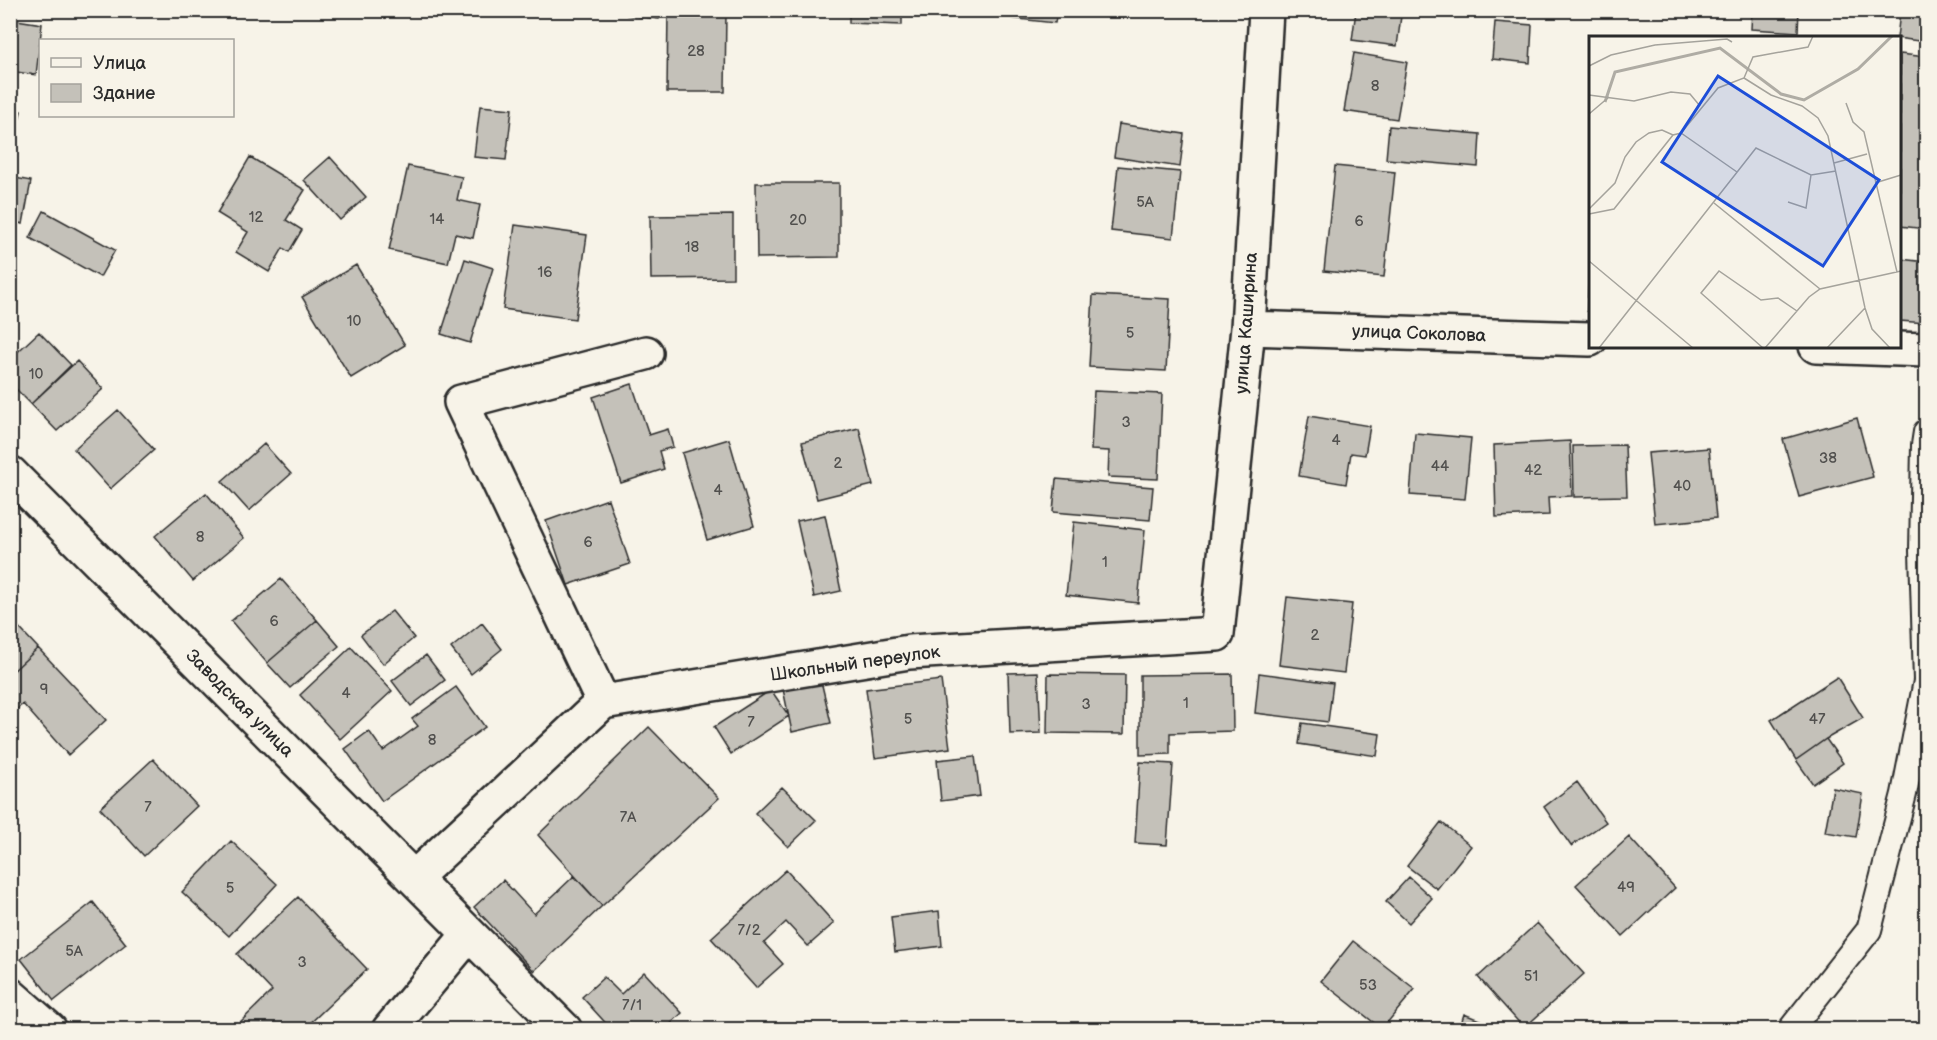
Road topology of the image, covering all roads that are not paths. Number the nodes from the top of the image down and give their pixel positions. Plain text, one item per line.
1 (1266, 10) edge
2 (1248, 328) junction
3 (1589, 339) edge
4 (1871, 348) edge
5 (1926, 350) edge
6 (646, 353) dead end
7 (1926, 432) edge
8 (10, 473) edge
9 (1217, 634) joint
10 (1926, 681) edge
11 (603, 702) junction
12 (414, 878) junction
13 (469, 934) junction
14 (12, 999) edge
15 (50, 1029) edge
16 (388, 1029) edge
17 (564, 1029) edge
18 (1790, 1029) edge

1 - 2 street, улица Каширина
2 - 3 street, улица Соколова
2 - 9 street, улица Каширина
4 - 5 street
6 - 11 street
7 - 10 lane
8 - 12 street, Заводская улица
9 - 11 street, Школьный переулок
10 - 18 lane
11 - 12 street
12 - 13 street, Заводская улица
13 - 16 street
13 - 17 street, Заводская улица
14 - 15 street

